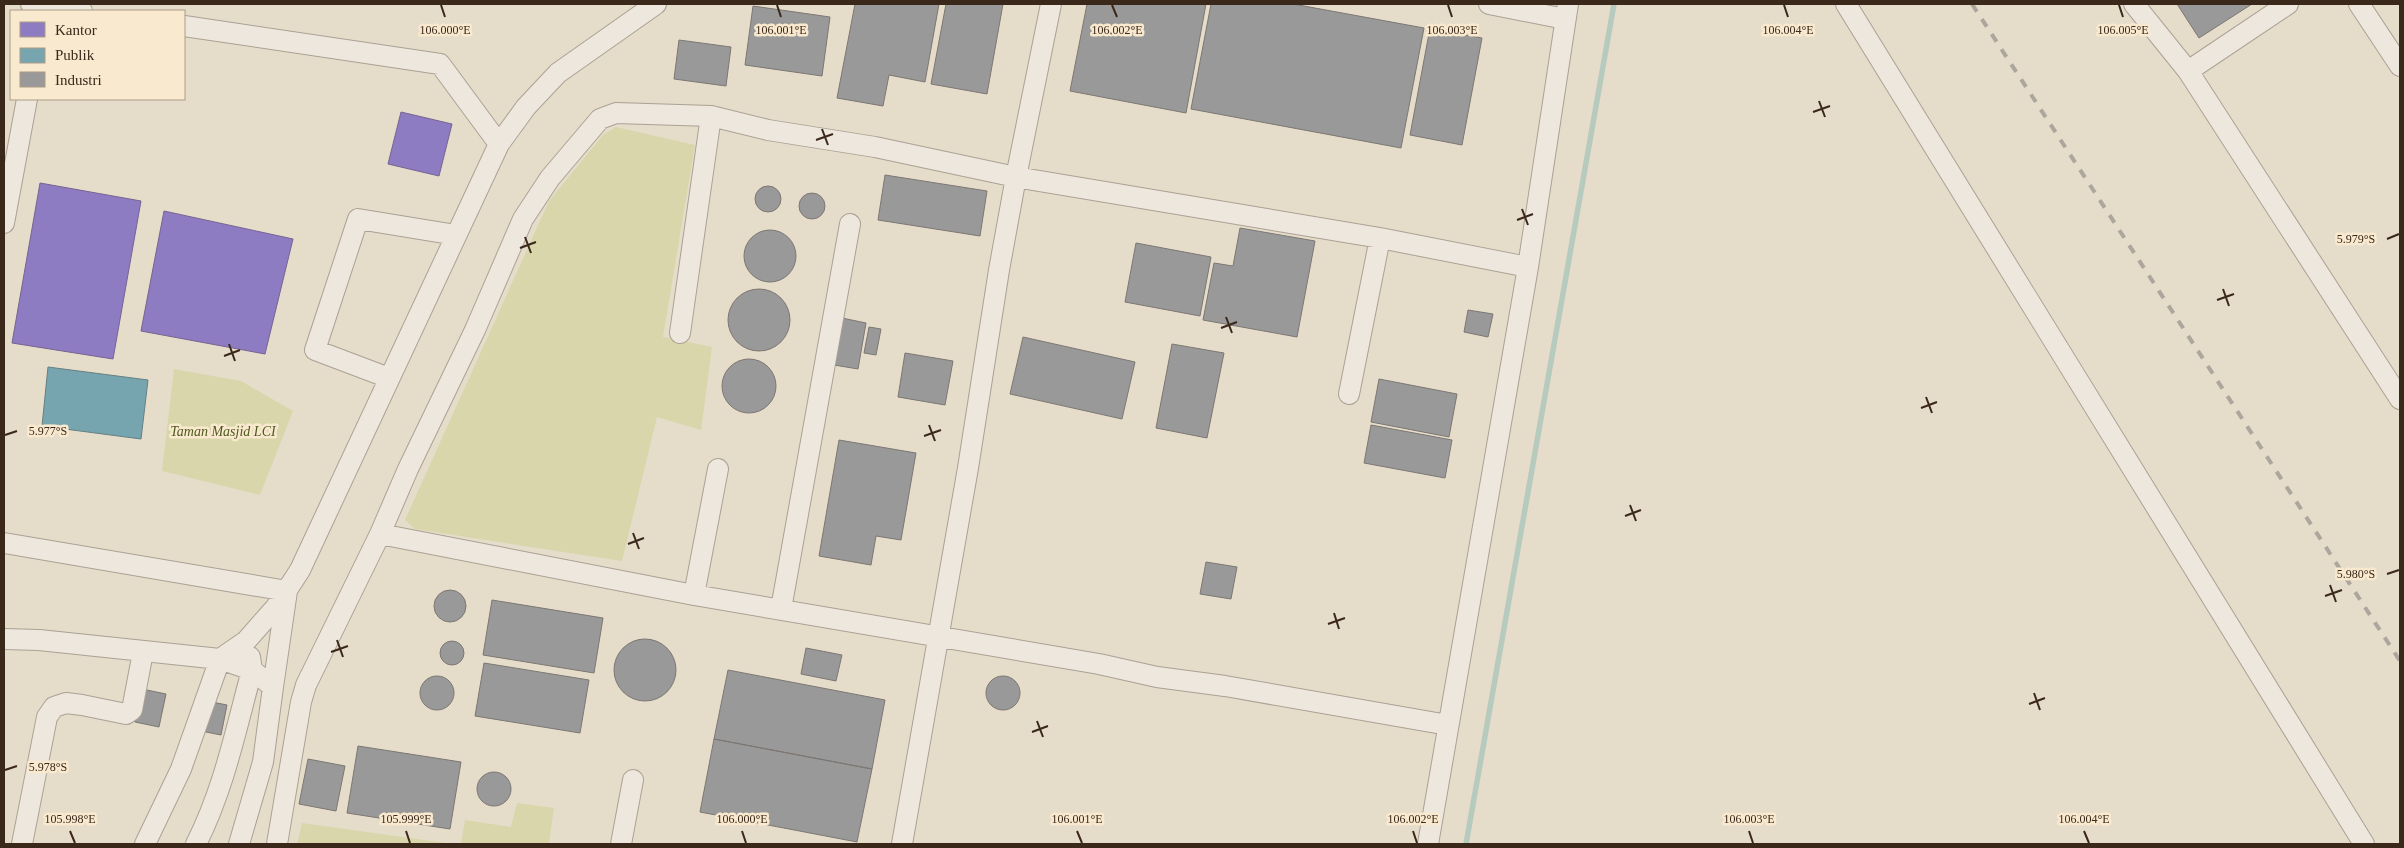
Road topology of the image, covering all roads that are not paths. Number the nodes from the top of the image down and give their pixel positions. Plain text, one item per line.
1 (656, 4) edge
2 (1051, 4) edge
3 (1489, 4) edge
4 (1846, 4) edge
5 (2134, 4) edge
6 (2288, 4) edge
7 (2359, 4) edge
8 (41, 7) edge
9 (72, 10) edge
10 (1567, 11) edge
11 (185, 26) edge
12 (2400, 66) edge
13 (2188, 71) junction
14 (27, 100) edge
15 (711, 116) junction
16 (499, 144) junction
17 (1016, 177) junction
18 (4, 223) edge
19 (850, 224) dead end
20 (456, 235) junction
21 (1380, 238) junction
22 (1528, 267) junction
23 (680, 333) dead end
24 (389, 378) junction
25 (1349, 394) dead end
26 (2400, 399) edge
27 (718, 469) dead end
28 (380, 534) junction
29 (4, 543) edge
30 (287, 591) junction
31 (694, 595) junction
32 (781, 609) junction
33 (939, 638) junction
34 (4, 640) edge
35 (246, 641) junction
36 (143, 652) junction
37 (220, 659) junction
38 (252, 670) junction
39 (273, 687) junction
40 (1448, 725) junction
41 (633, 780) dead end
42 (22, 844) edge
43 (145, 844) edge
44 (196, 844) edge
45 (240, 844) edge
46 (277, 844) edge
47 (621, 844) edge
48 (902, 844) edge
49 (1428, 844) edge
50 (2364, 844) edge

1 - 16 lane
2 - 17 lane
3 - 10 lane
4 - 50 lane
5 - 13 lane
6 - 13 lane
7 - 12 lane
8 - 9 lane
10 - 22 lane
11 - 16 lane
13 - 26 lane
14 - 18 lane
15 - 17 lane
15 - 23 lane
15 - 28 lane
16 - 20 lane
17 - 21 lane
17 - 33 lane
19 - 32 lane
20 - 24 lane
20 - 24 lane
21 - 22 lane
21 - 25 lane
22 - 40 lane
24 - 30 lane
27 - 31 lane
28 - 31 lane
28 - 46 lane
29 - 30 lane
30 - 35 lane
30 - 39 lane
31 - 32 lane
32 - 33 lane
33 - 40 lane
33 - 48 lane
34 - 36 lane
35 - 37 lane
35 - 38 lane
36 - 37 lane
36 - 42 lane
37 - 38 lane
37 - 43 lane
38 - 39 lane
38 - 44 lane
39 - 45 lane
40 - 49 lane
41 - 47 lane

